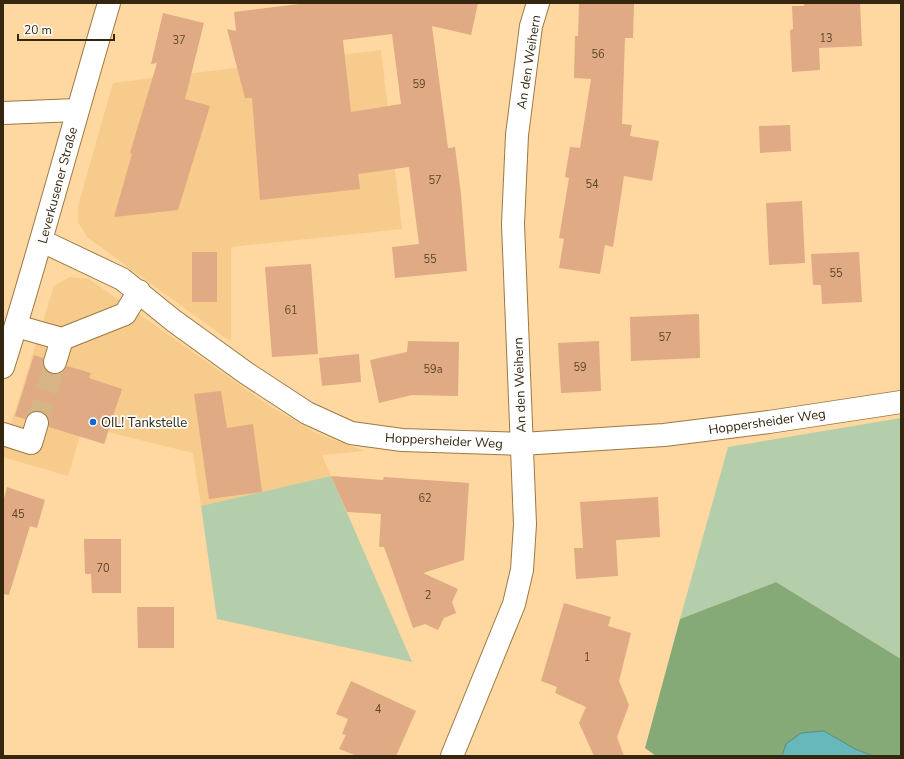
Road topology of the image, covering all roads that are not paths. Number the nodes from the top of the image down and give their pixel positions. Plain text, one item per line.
1 (109, 3) edge
2 (538, 3) edge
3 (77, 110) junction
4 (3, 113) edge
5 (42, 241) junction
6 (138, 291) junction
7 (16, 326) junction
8 (62, 339) junction
9 (55, 362) tunnel mouth
10 (3, 367) edge
11 (901, 402) edge
12 (37, 423) tunnel mouth
13 (3, 434) edge
14 (522, 444) junction
15 (452, 756) edge

1 - 3 street, Leverkusener Straße
2 - 14 street, An den Weihern
3 - 4 street
3 - 5 street, Leverkusener Straße
5 - 6 street, Hoppersheider Weg
5 - 7 street, Leverkusener Straße
6 - 8 street
6 - 14 street, Hoppersheider Weg
7 - 8 street
7 - 10 street, Leverkusener Straße
8 - 9 street
11 - 14 street, Hoppersheider Weg
12 - 13 street
14 - 15 street, An den Weihern

